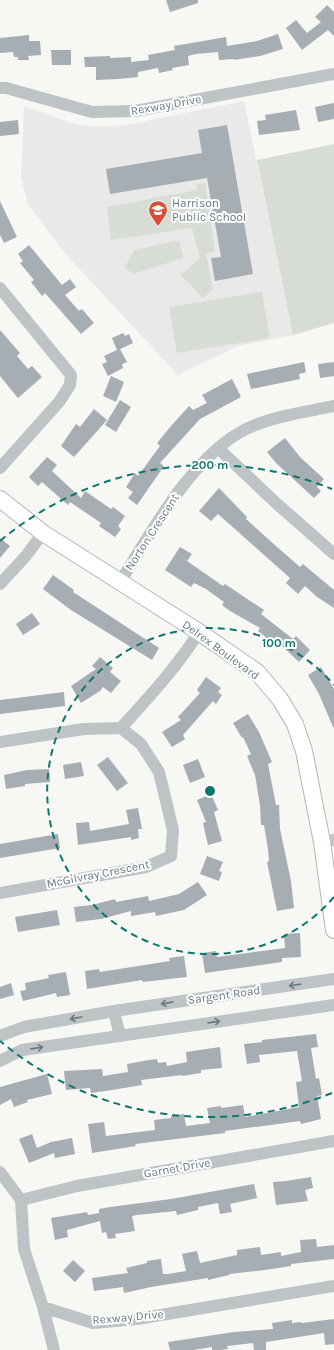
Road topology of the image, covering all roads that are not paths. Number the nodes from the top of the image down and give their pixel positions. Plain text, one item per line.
1 (334, 74) edge
2 (0, 88) edge
3 (0, 288) edge
4 (334, 406) edge
5 (218, 448) junction
6 (0, 468) edge
7 (0, 499) edge
8 (43, 533) junction
9 (334, 554) edge
10 (120, 582) junction
11 (0, 584) edge
12 (199, 632) junction
13 (121, 728) junction
14 (0, 742) edge
15 (328, 841) edge
16 (0, 893) edge
17 (334, 930) edge
18 (334, 979) edge
19 (334, 1005) edge
20 (114, 1011) junction
21 (0, 1036) edge
22 (120, 1036) junction
23 (0, 1061) edge
24 (334, 1141) edge
25 (0, 1172) edge
26 (21, 1200) junction
27 (334, 1286) edge
28 (43, 1307) junction
29 (54, 1350) edge

1 - 2 street, Rexway Drive
3 - 6 street
4 - 5 street, Norton Crescent
5 - 9 street
5 - 10 street, Norton Crescent
7 - 8 street, Delrex Boulevard
8 - 10 street, Delrex Boulevard
8 - 11 street
10 - 12 street, Delrex Boulevard
12 - 13 street
12 - 15 street, Delrex Boulevard
13 - 14 street
13 - 16 street, McGilvray Crescent
15 - 17 street, Delrex Boulevard
18 -> 20 street, Sargent Road
22 -> 19 street
20 -> 21 street, Sargent Road
20 - 22 street
23 -> 22 street
24 - 26 street, Garnet Drive
25 - 26 street
26 - 28 street
27 - 28 street, Rexway Drive
28 - 29 street

